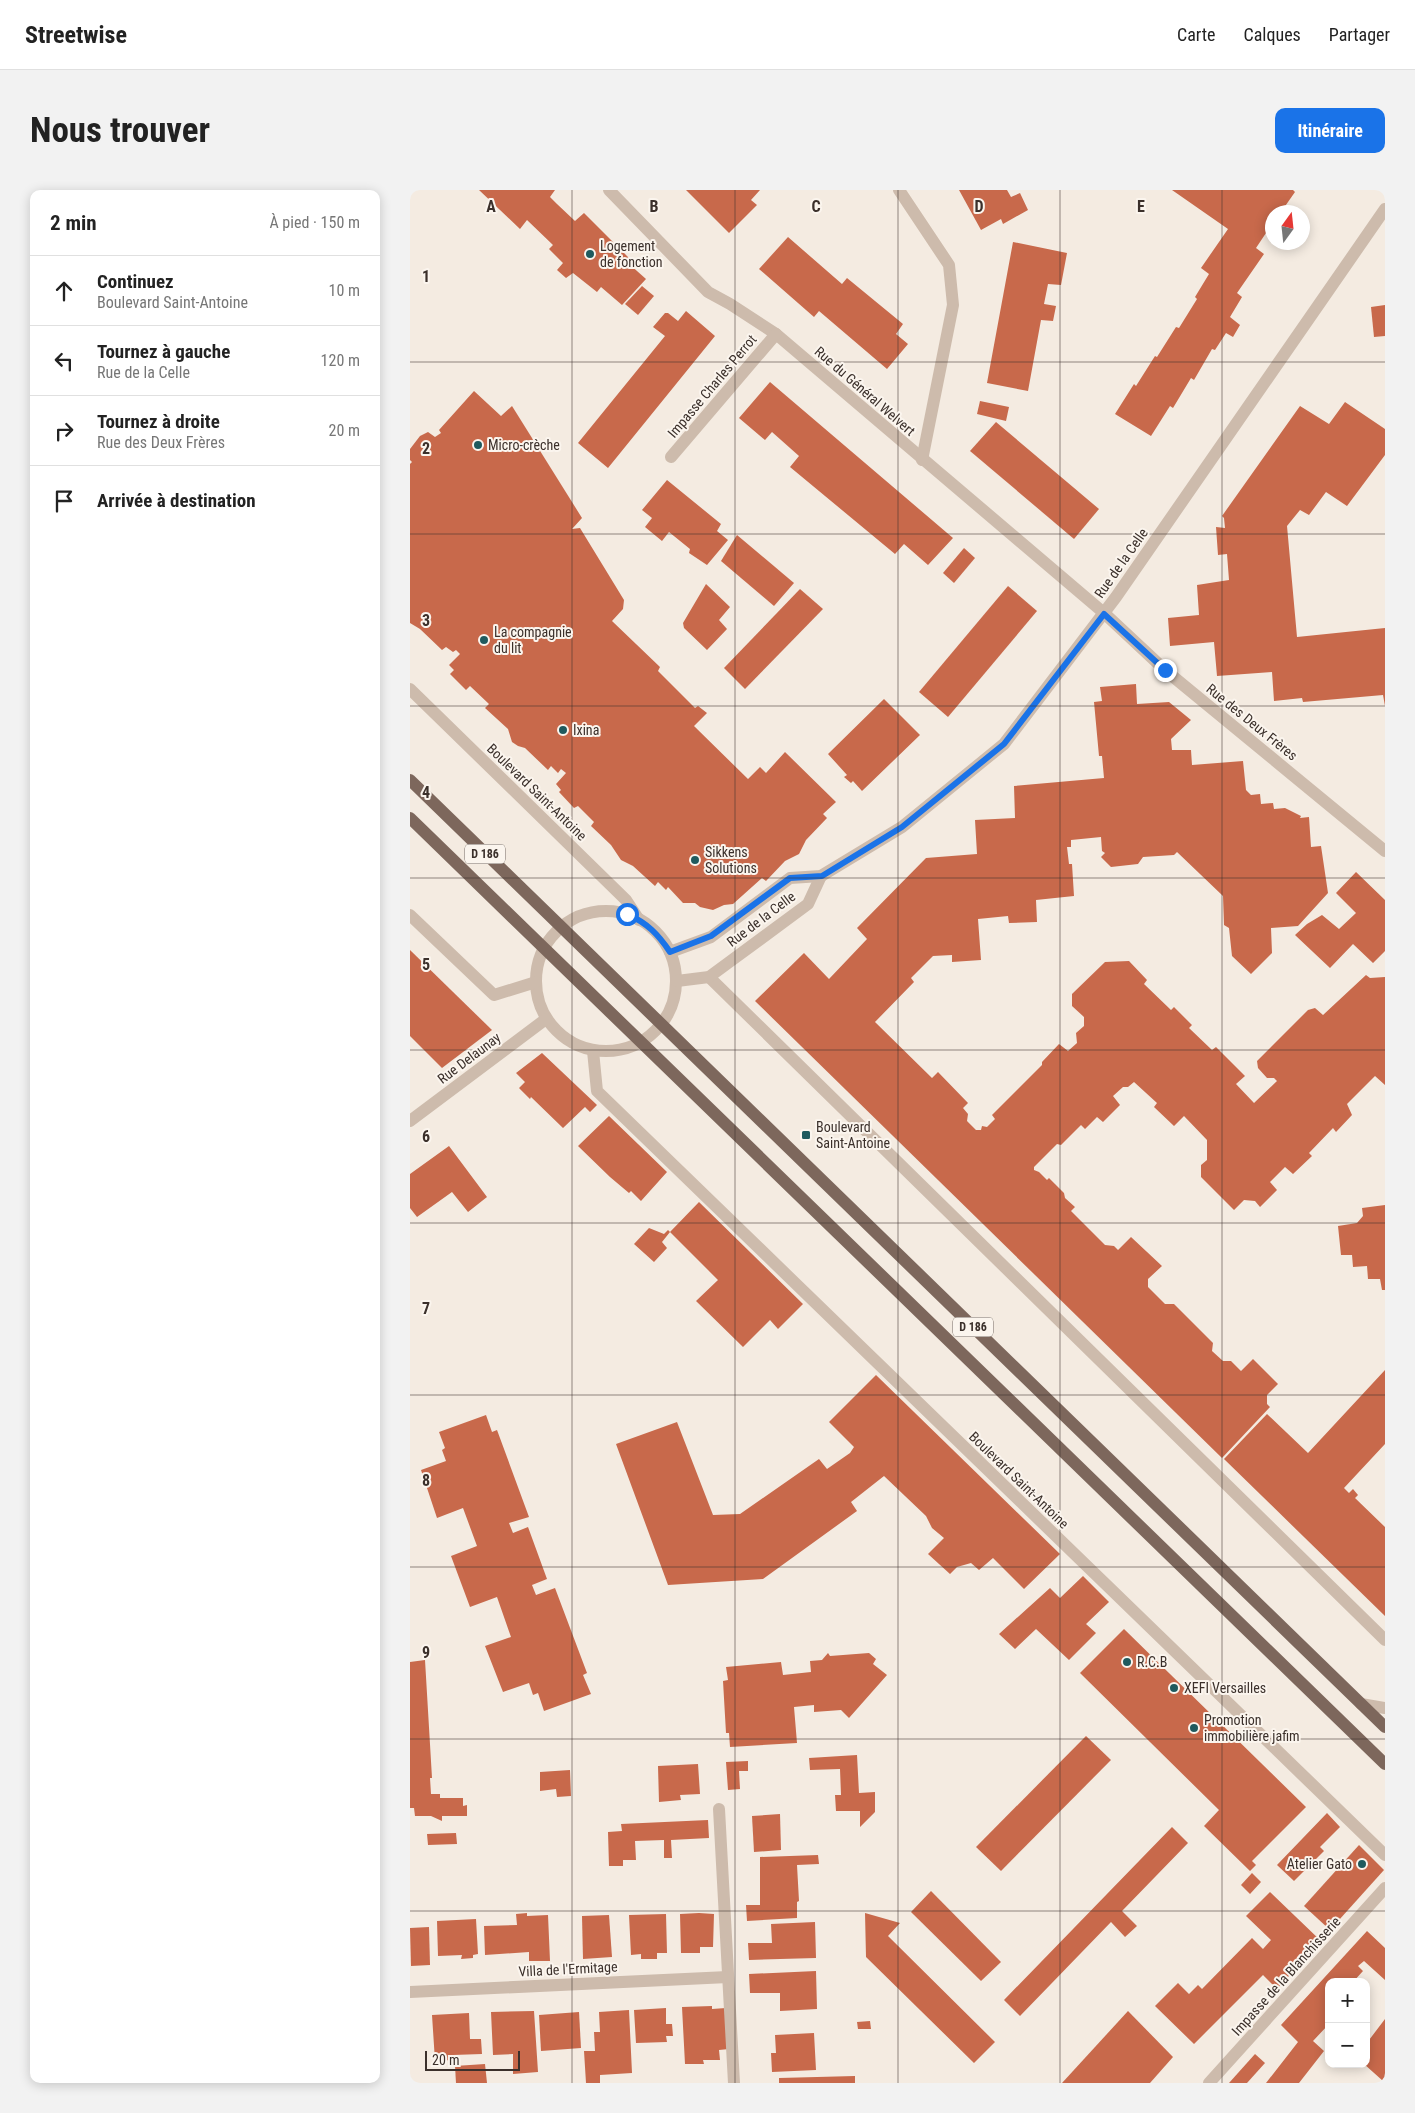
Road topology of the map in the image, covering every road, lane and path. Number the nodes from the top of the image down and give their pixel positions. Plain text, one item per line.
1 (609, 190) edge
2 (899, 190) edge
3 (1385, 209) edge
4 (776, 334) junction
5 (671, 457) dead end
6 (922, 460) junction
7 (1104, 614) junction
8 (410, 689) edge
9 (410, 780) edge
10 (410, 818) edge
11 (1385, 851) edge
12 (822, 876) junction
13 (410, 915) edge
14 (640, 920) junction
15 (562, 926) junction
16 (544, 948) junction
17 (670, 952) junction
18 (709, 977) junction
19 (676, 981) junction
20 (536, 982) junction
21 (546, 1019) junction
22 (661, 1025) junction
23 (641, 1042) junction
24 (593, 1050) junction
25 (410, 1121) edge
26 (1385, 1640) edge
27 (1361, 1704) junction
28 (1385, 1708) edge
29 (1385, 1727) edge
30 (1385, 1764) edge
31 (719, 1809) dead end
32 (1385, 1855) edge
33 (1385, 1888) edge
34 (728, 1977) junction
35 (410, 1992) edge
36 (734, 2083) edge
37 (1209, 2083) edge

1 - 4 street, Rue du Général Welvert
2 - 6 street
3 - 7 street, Rue de la Celle
4 - 5 street, Impasse Charles Perrot
4 - 6 street, Rue du Général Welvert
6 - 7 street, Rue du Général Welvert
7 - 11 street, Rue des Deux Frères
7 - 12 street, Rue de la Celle
8 - 14 street, Boulevard Saint-Antoine
9 - 15 main road, D 186
10 - 16 main road, D 186
12 - 17 street, Rue de la Celle
12 - 18 street, Rue de la Celle
13 - 20 street
14 - 15 street, Boulevard Saint-Antoine
14 - 17 street, Boulevard Saint-Antoine
15 - 16 street, Boulevard Saint-Antoine
15 - 22 main road, D 186
16 - 20 street, Boulevard Saint-Antoine
16 - 23 main road, D 186
17 - 19 street, Boulevard Saint-Antoine
18 - 19 street
18 - 26 street
19 - 22 street, Boulevard Saint-Antoine
20 - 21 street, Boulevard Saint-Antoine
21 - 24 street, Boulevard Saint-Antoine
21 - 25 street, Rue Delaunay
22 - 23 street, Boulevard Saint-Antoine
22 - 27 main road, D 186
23 - 24 street, Boulevard Saint-Antoine
23 - 30 main road, D 186
24 - 32 street, Boulevard Saint-Antoine
27 - 28 street
27 - 29 main road, D 186
31 - 34 street
33 - 37 street, Impasse de la Blanchisserie
34 - 35 street, Villa de l'Ermitage
34 - 36 street

